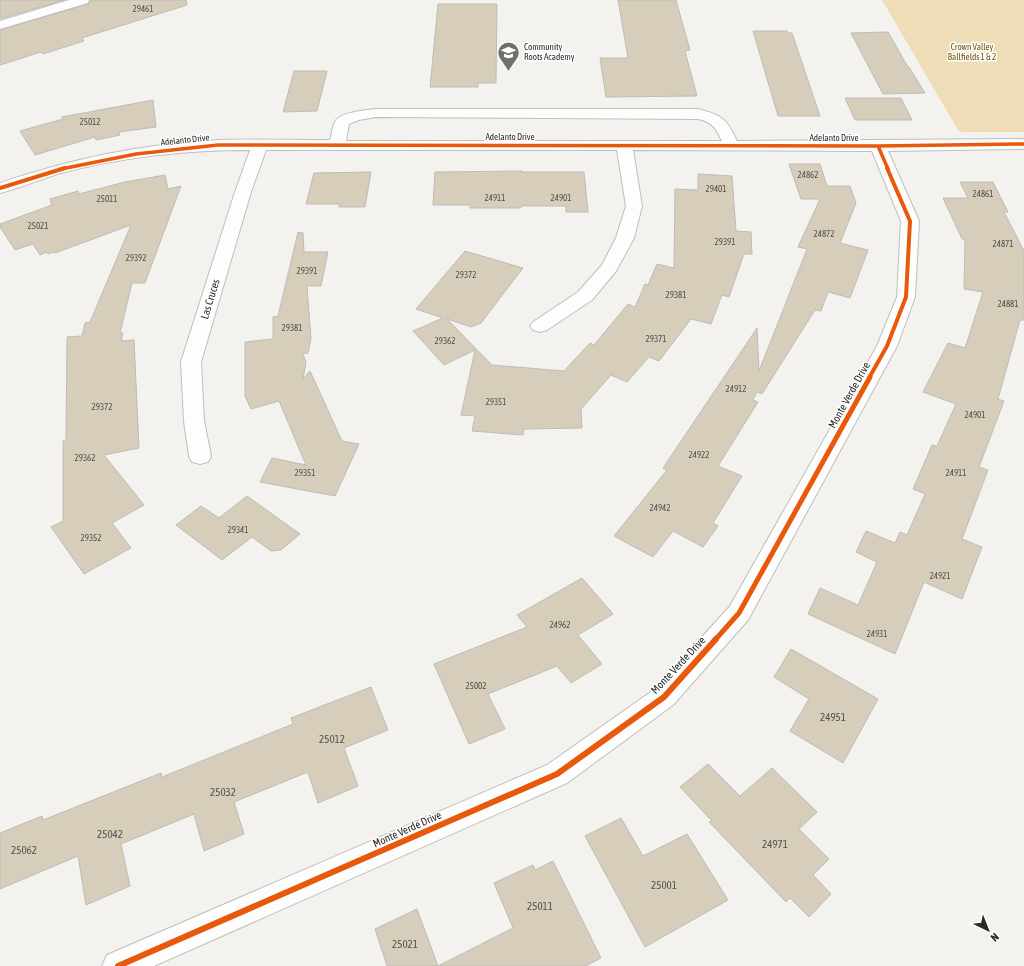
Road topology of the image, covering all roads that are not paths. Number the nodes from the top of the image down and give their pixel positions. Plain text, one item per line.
1 (83, 0) edge
2 (0, 24) edge
3 (1024, 144) edge
4 (260, 145) junction
5 (337, 145) junction
6 (624, 145) junction
7 (731, 145) junction
8 (878, 146) junction
9 (0, 188) edge
10 (540, 326) dead end
11 (200, 456) dead end
12 (118, 966) edge

1 - 2 street
3 - 8 street, Adelanto Drive
4 - 5 street, Adelanto Drive
4 - 9 street, Adelanto Drive
4 - 11 street, Las Cruces
5 - 6 street, Adelanto Drive
5 - 7 street
6 - 7 street, Adelanto Drive
6 - 10 street
7 - 8 street, Adelanto Drive
8 - 12 street, Monte Verde Drive

